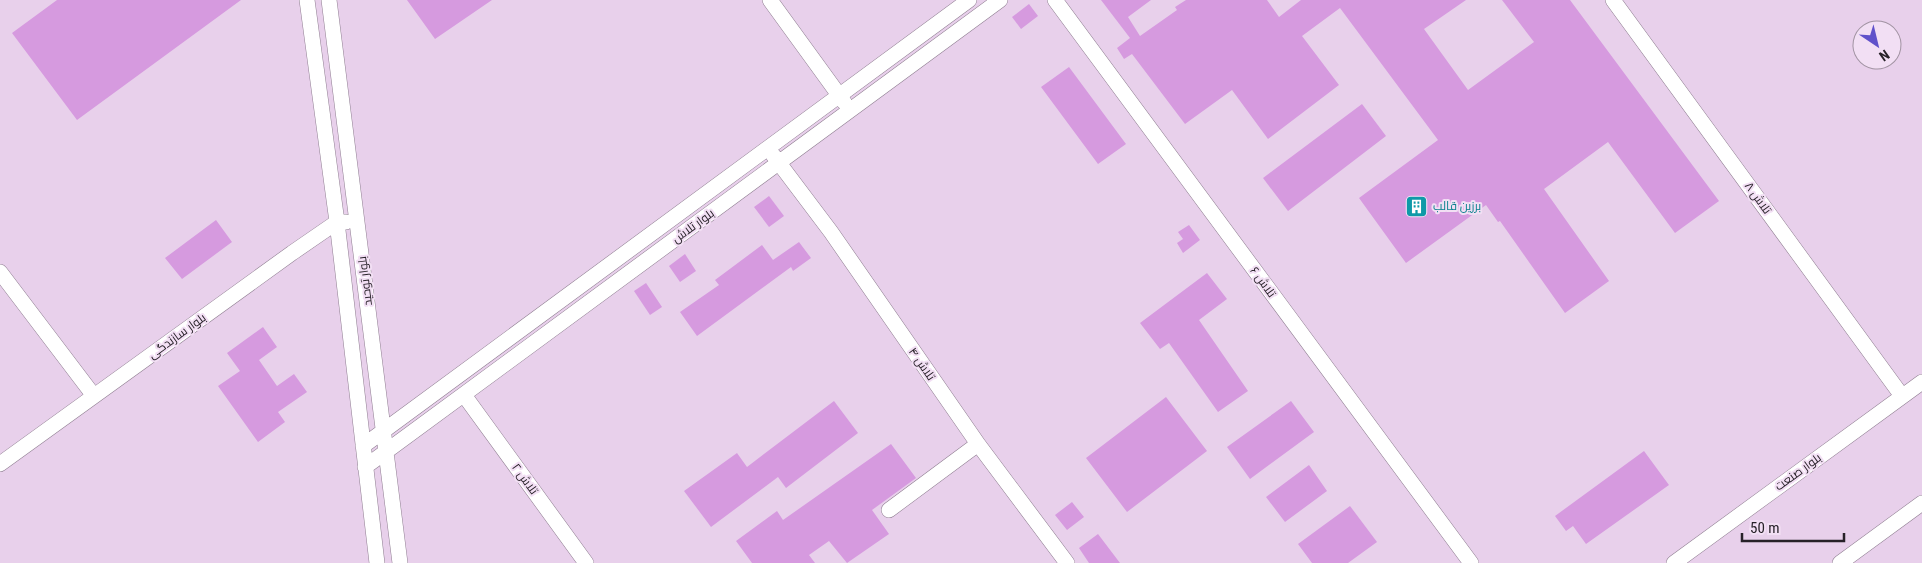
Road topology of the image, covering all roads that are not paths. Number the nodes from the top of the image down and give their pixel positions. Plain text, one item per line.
1 (307, 0) edge
2 (329, 0) edge
3 (770, 0) edge
4 (969, 0) edge
5 (1000, 0) edge
6 (1055, 0) edge
7 (1613, 0) edge
8 (839, 96) junction
9 (850, 110) junction
10 (768, 148) junction
11 (778, 163) junction
12 (358, 220) junction
13 (337, 222) junction
14 (0, 272) edge
15 (1922, 382) edge
16 (464, 395) junction
17 (94, 396) junction
18 (1902, 396) junction
19 (409, 412) junction
20 (420, 428) junction
21 (384, 431) junction
22 (978, 444) junction
23 (363, 446) junction
24 (386, 452) junction
25 (0, 464) edge
26 (365, 467) junction
27 (1922, 503) edge
28 (889, 510) dead end
29 (377, 563) edge
30 (400, 563) edge
31 (586, 563) edge
32 (1067, 563) edge
33 (1471, 563) edge
34 (1674, 563) edge
35 (1840, 563) edge

1 - 13 street, بلوار توحید
2 - 12 street, بلوار توحید
3 - 8 street
4 - 8 street, بلوار تلاش
5 - 9 street, بلوار تلاش
6 - 33 street, تلاش ۶
7 - 18 street, تلاش ۸
8 - 9 street
8 - 10 street, بلوار تلاش
9 - 11 street, بلوار تلاش
10 - 11 street, تلاش ۴
10 - 19 street, بلوار تلاش
11 - 16 street, بلوار تلاش
11 - 22 street, تلاش ۴
12 - 13 street
12 - 21 street, بلوار توحید
13 - 17 street, بلوار سازندگی
13 - 23 street, بلوار توحید
14 - 17 street
15 - 18 street, بلوار صنعت
16 - 20 street, بلوار تلاش
16 - 31 street, تلاش ۲
17 - 25 street, بلوار سازندگی
18 - 34 street, بلوار صنعت
19 - 20 street
19 - 21 street, بلوار تلاش
20 - 24 street, بلوار تلاش
21 - 23 street, بلوار تلاش
21 - 24 street, بلوار توحید
22 - 28 street
22 - 32 street, تلاش ۴
23 - 26 street, بلوار توحید
24 - 26 street, بلوار تلاش
24 - 30 street, بلوار توحید
26 - 29 street, بلوار توحید
27 - 35 street

